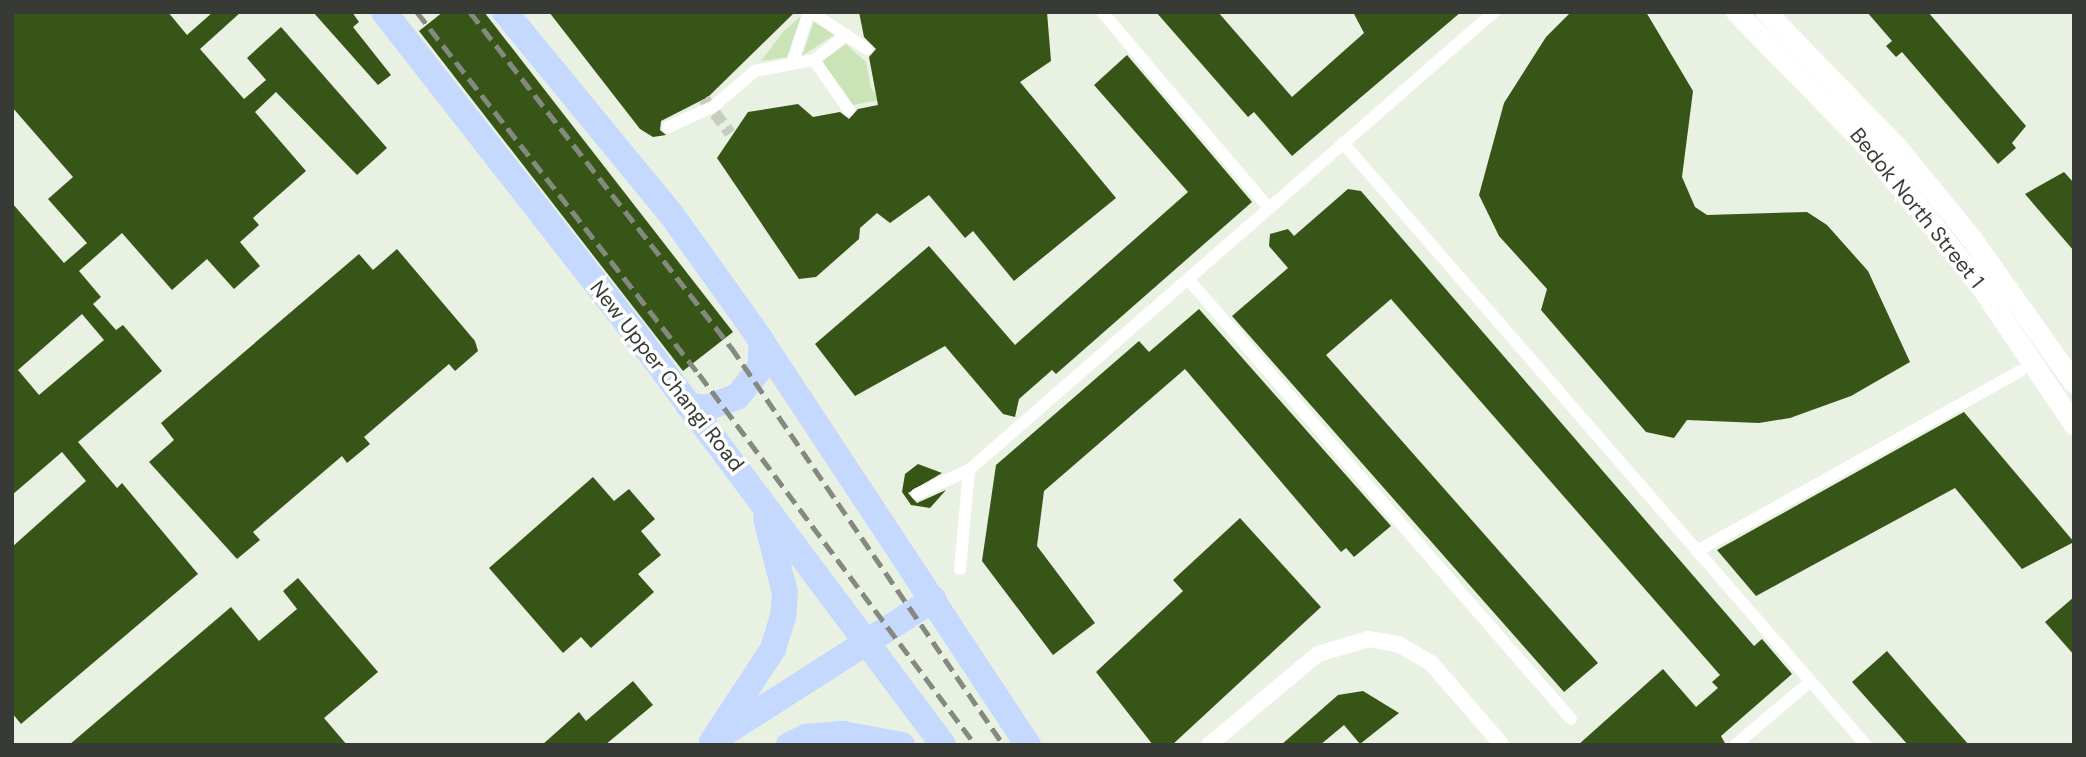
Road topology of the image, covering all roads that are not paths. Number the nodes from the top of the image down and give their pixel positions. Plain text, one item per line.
1 (505, 12) edge
2 (810, 12) edge
3 (1102, 12) edge
4 (1494, 12) edge
5 (1736, 12) edge
6 (1766, 12) edge
7 (389, 15) edge
8 (846, 35) junction
9 (867, 49) dead end
10 (814, 60) junction
11 (792, 64) junction
12 (849, 110) dead end
13 (668, 127) dead end
14 (1343, 143) junction
15 (1269, 208) junction
16 (1188, 279) junction
17 (762, 341) junction
18 (2020, 371) dead end
19 (2074, 383) edge
20 (688, 405) junction
21 (2074, 425) edge
22 (969, 470) junction
23 (756, 493) junction
24 (917, 494) dead end
25 (1698, 551) junction
26 (960, 569) dead end
27 (934, 598) junction
28 (865, 638) junction
29 (1440, 677) junction
30 (1811, 681) junction
31 (1571, 719) dead end
32 (710, 743) edge
33 (789, 745) edge
34 (902, 745) edge
35 (943, 745) edge
36 (1028, 745) edge
37 (1209, 745) edge
38 (1225, 745) edge
39 (1502, 745) edge
40 (1735, 745) edge
41 (1866, 745) edge

1 - 17 main road
2 - 8 street
2 - 11 street
3 - 15 street
4 - 14 street
5 - 21 street, Bedok North Street 1
6 - 19 street, Bedok North Street 1
7 - 20 main road, New Upper Changi Road
8 - 9 street
8 - 10 street
10 - 11 street
10 - 12 street
11 - 13 street
14 - 15 street
14 - 25 street
15 - 16 street
16 - 22 street
16 - 31 street
17 - 20 main road
17 - 27 main road
18 - 25 street
20 - 23 main road, New Upper Changi Road
22 - 24 street
22 - 26 street
23 - 28 main road, New Upper Changi Road
23 - 32 main road
25 - 30 street
27 - 28 main road
27 - 36 main road
28 - 32 main road
28 - 35 main road, New Upper Changi Road
29 - 37 street
29 - 38 street
29 - 39 street
30 - 40 street
30 - 41 street
33 - 34 main road

